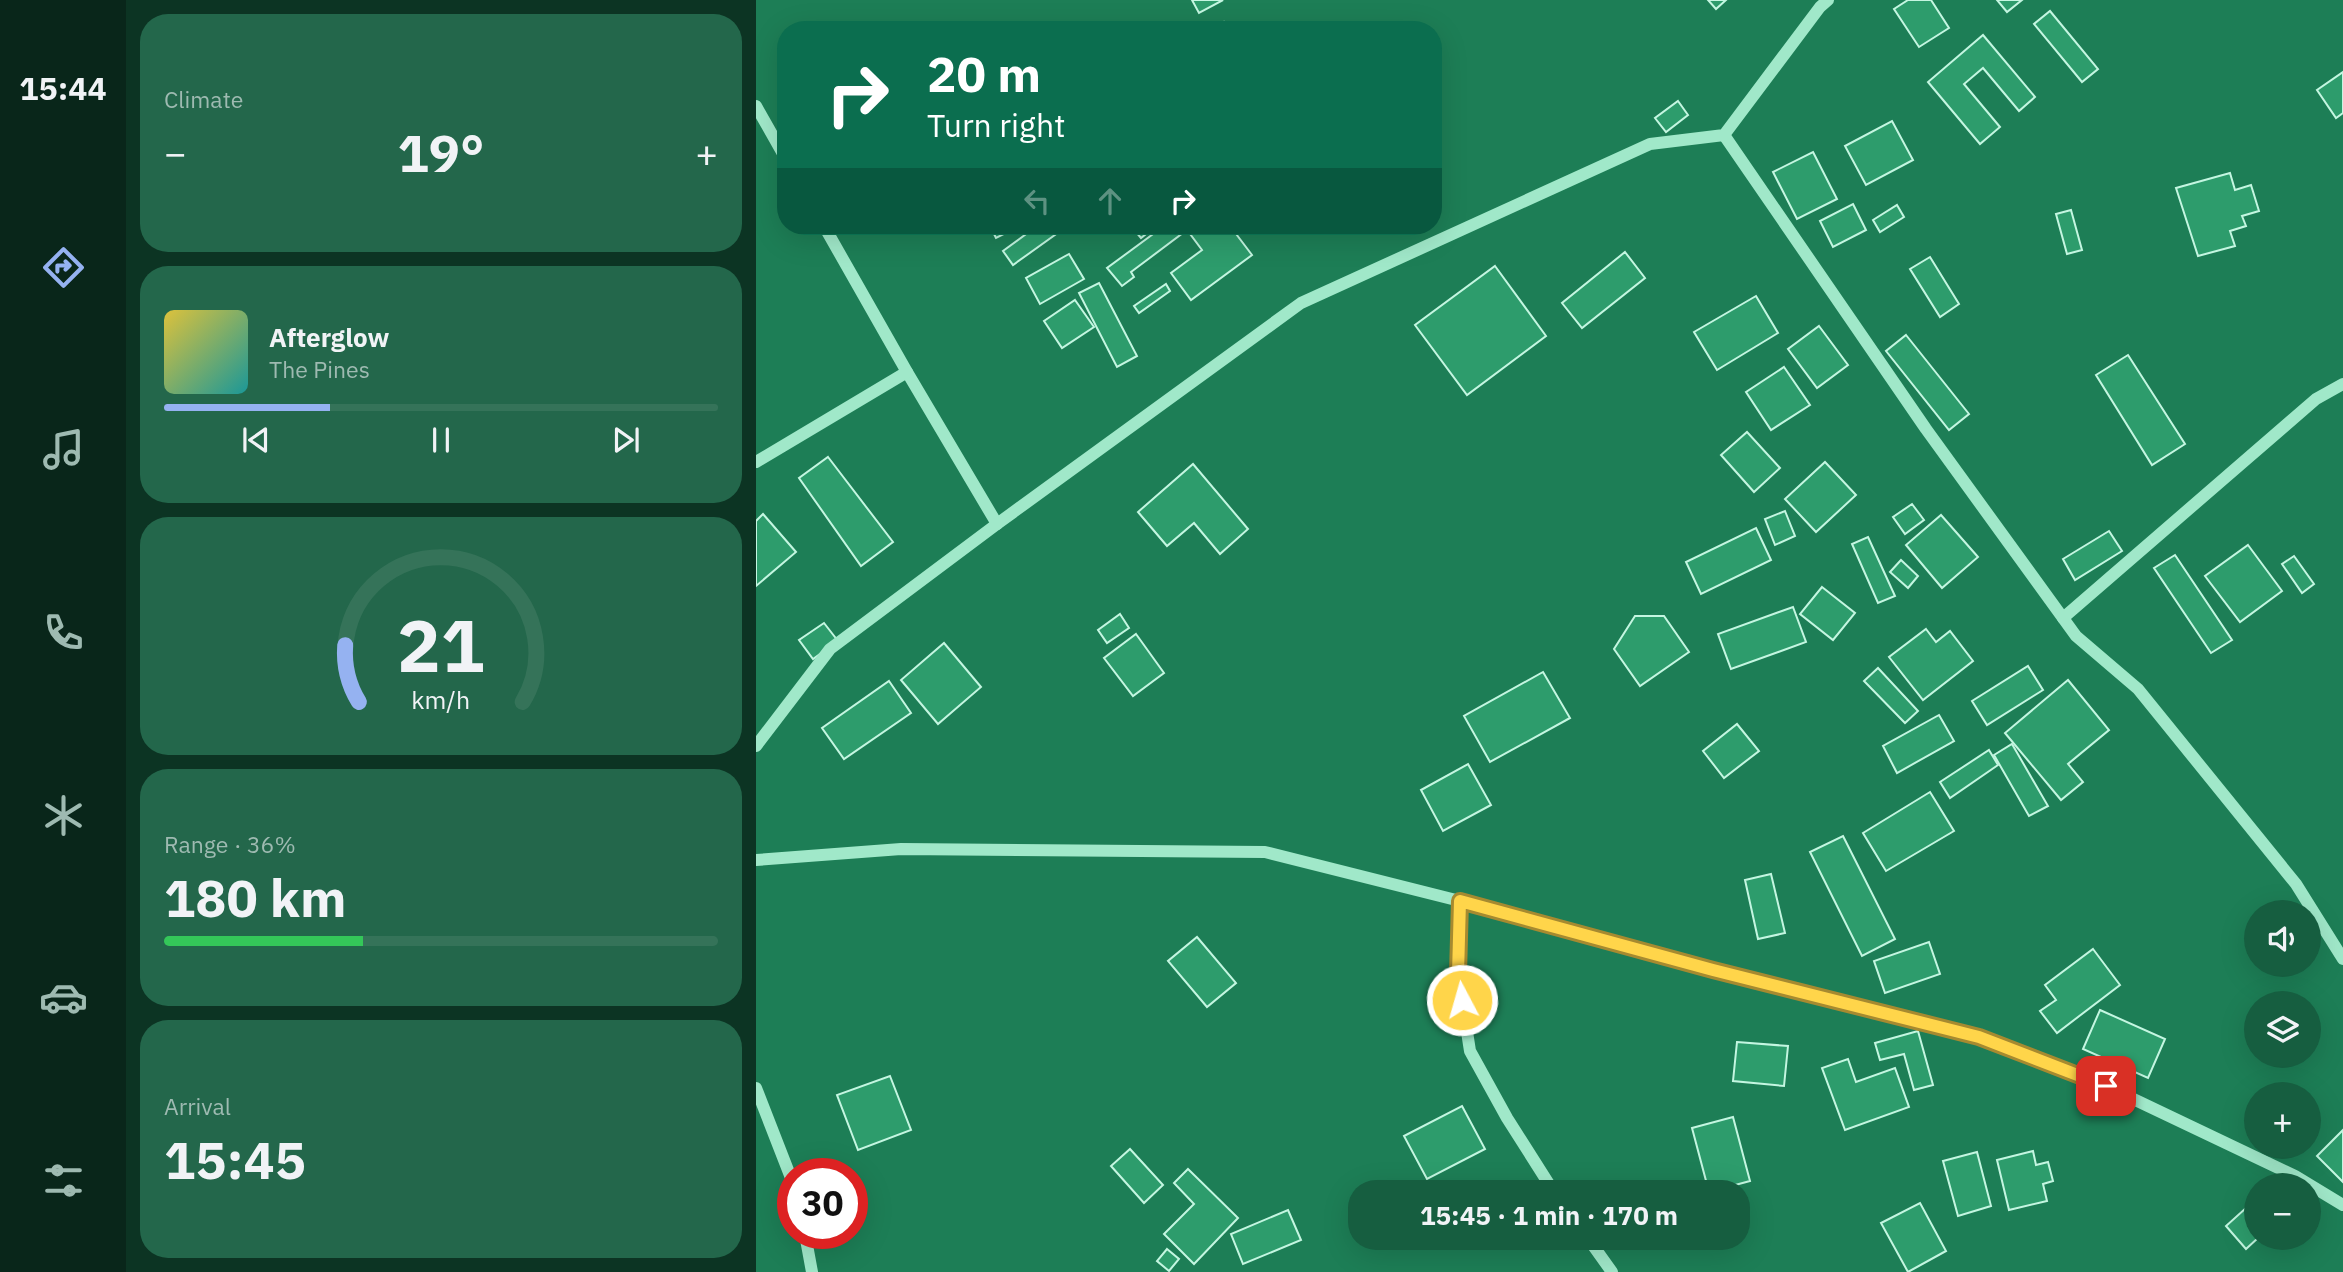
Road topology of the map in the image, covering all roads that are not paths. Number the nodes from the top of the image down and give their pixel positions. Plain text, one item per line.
1 (1828, 0) edge
2 (756, 106) edge
3 (1724, 135) junction
4 (777, 143) edge
5 (829, 235) edge
6 (906, 372) junction
7 (2343, 384) edge
8 (756, 462) edge
9 (997, 524) junction
10 (2063, 618) junction
11 (756, 746) edge
12 (756, 860) edge
13 (1460, 901) junction
14 (2343, 959) edge
15 (756, 1088) edge
16 (783, 1158) edge
17 (1546, 1180) edge
18 (2343, 1205) edge
19 (808, 1249) edge
20 (1596, 1250) edge
21 (812, 1272) edge
22 (1612, 1272) edge

1 - 3 street
2 - 4 street
3 - 9 street
3 - 10 street
5 - 6 street
6 - 8 street
6 - 9 street
7 - 10 street
9 - 11 street
10 - 14 street
12 - 13 street
13 - 17 street
13 - 18 street
15 - 16 street
19 - 21 street
20 - 22 street

